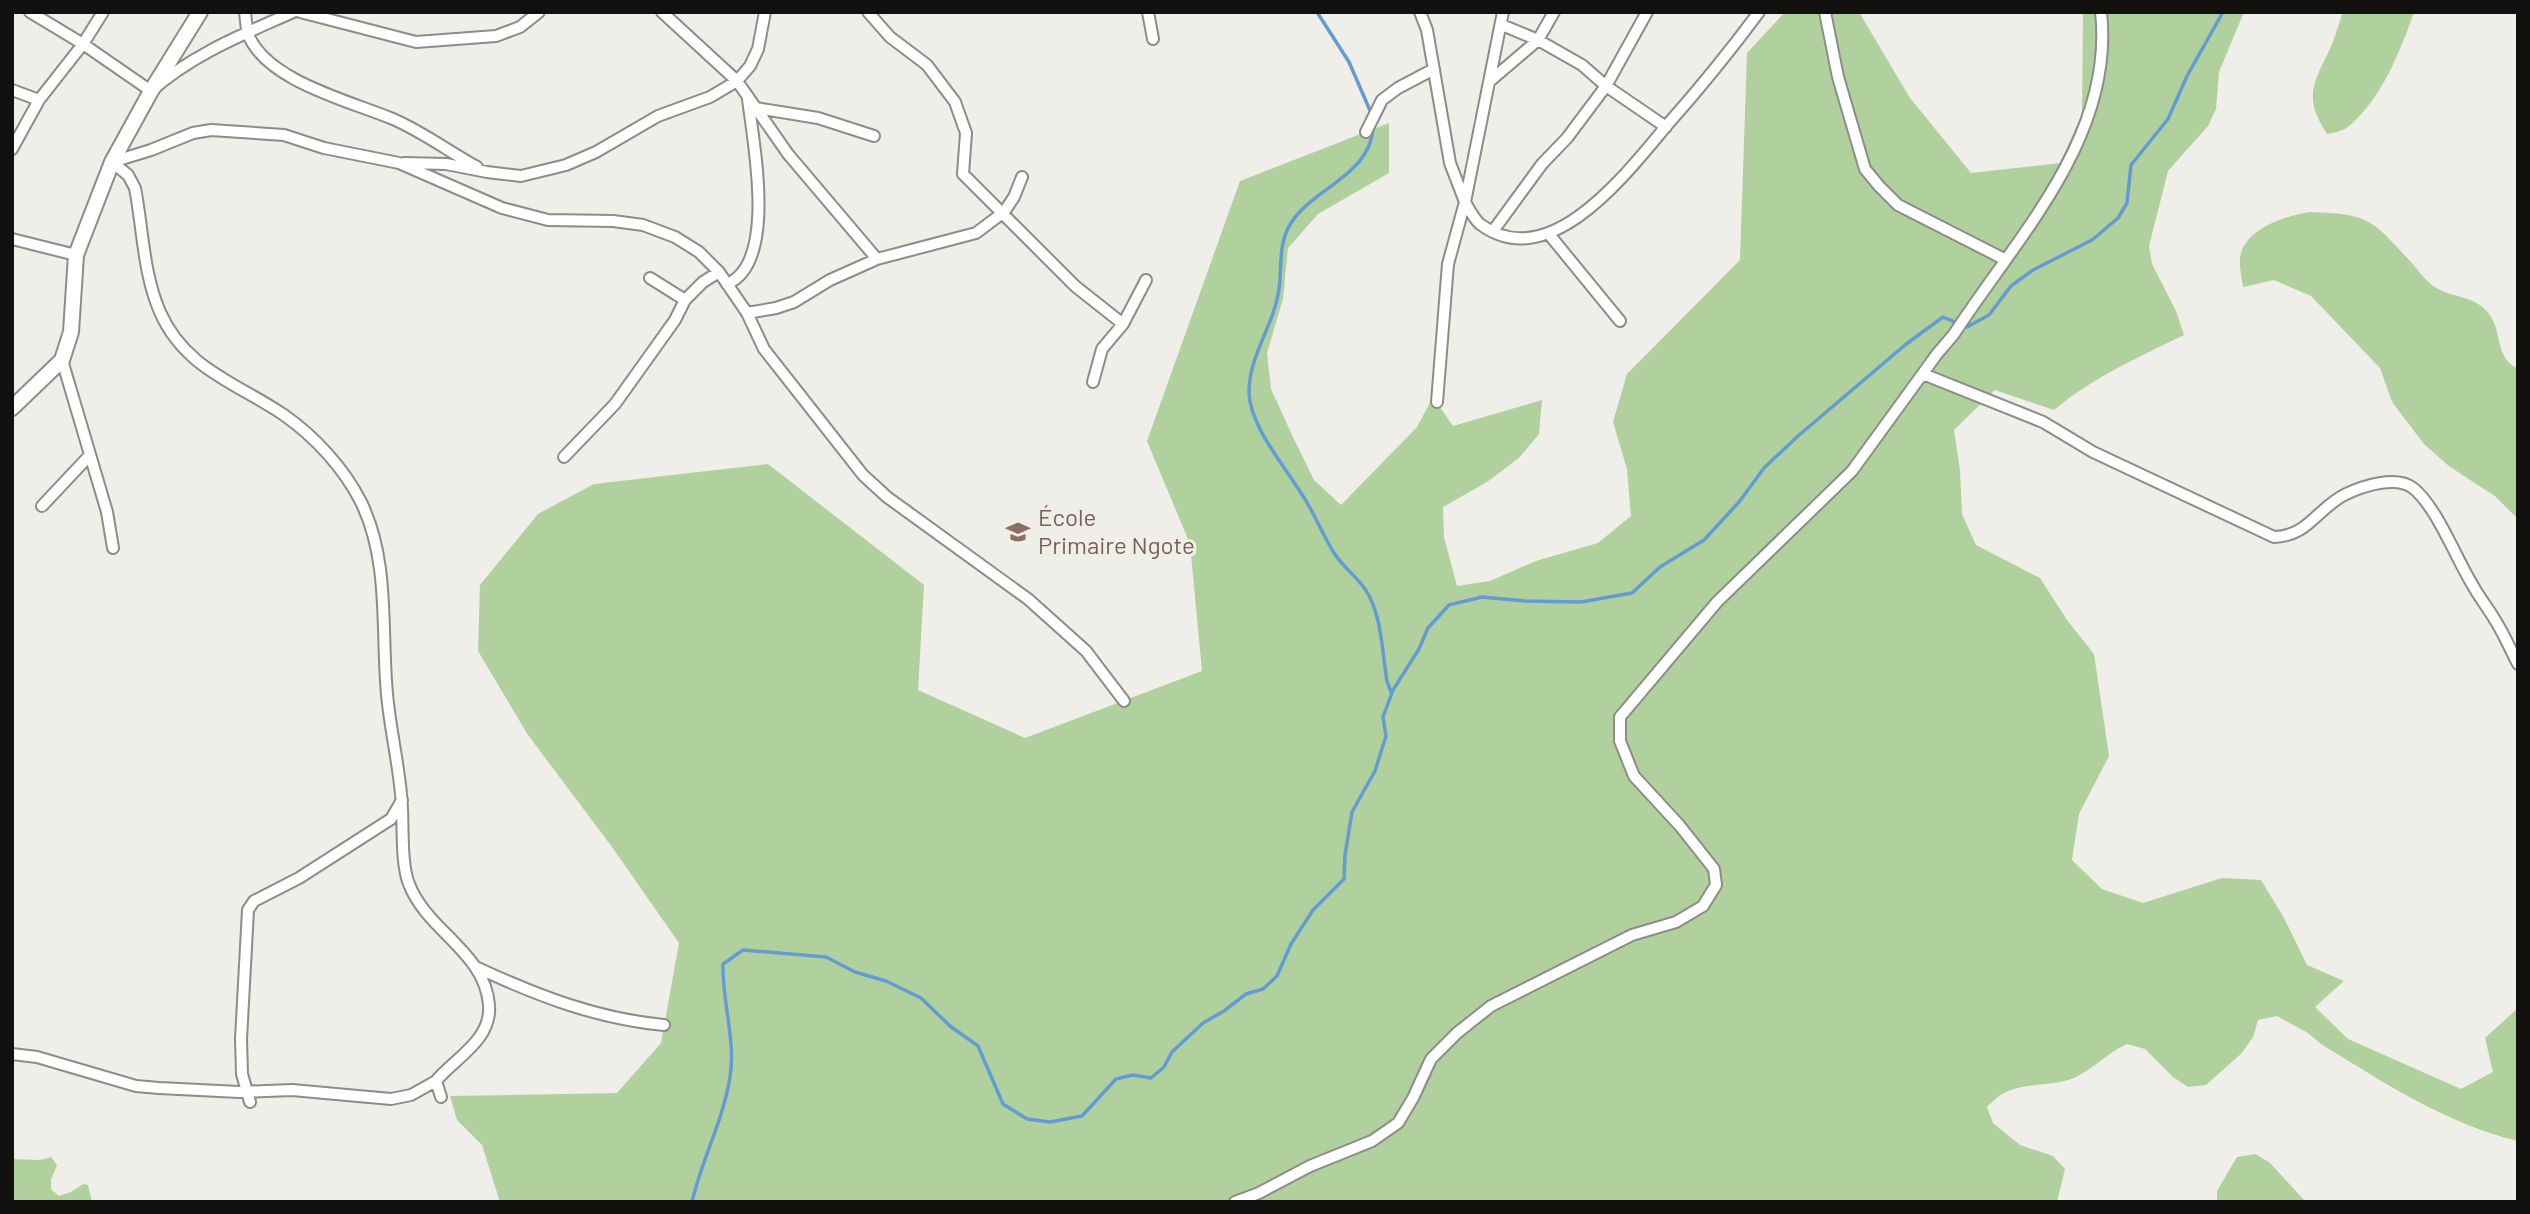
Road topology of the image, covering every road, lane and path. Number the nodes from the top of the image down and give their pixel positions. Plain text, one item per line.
1 (30, 12) edge
2 (103, 12) edge
3 (200, 12) edge
4 (245, 12) edge
5 (293, 12) edge
6 (300, 12) edge
7 (539, 12) edge
8 (662, 12) edge
9 (765, 12) edge
10 (868, 12) edge
11 (1148, 12) edge
12 (1420, 12) edge
13 (1503, 12) edge
14 (1554, 12) edge
15 (1647, 12) edge
16 (1825, 12) edge
17 (2101, 12) edge
18 (1754, 15) edge
19 (1502, 26) junction
20 (247, 32) junction
21 (1153, 39) dead end
22 (1538, 40) junction
23 (83, 44) junction
24 (1434, 69) junction
25 (737, 81) junction
26 (1490, 81) junction
27 (1606, 86) junction
28 (12, 90) edge
29 (151, 91) junction
30 (748, 96) junction
31 (39, 100) junction
32 (756, 108) junction
33 (1666, 127) junction
34 (17, 129) edge
35 (1366, 132) dead end
36 (874, 136) dead end
37 (12, 149) edge
38 (112, 162) junction
39 (398, 163) junction
40 (487, 173) junction
41 (1022, 177) dead end
42 (1465, 202) junction
43 (1004, 212) junction
44 (1493, 231) junction
45 (1548, 233) junction
46 (12, 239) edge
47 (76, 255) junction
48 (877, 259) junction
49 (2004, 259) junction
50 (719, 272) junction
51 (650, 278) dead end
52 (1146, 280) dead end
53 (727, 284) junction
54 (685, 300) junction
55 (747, 313) junction
56 (1620, 321) dead end
57 (1123, 324) junction
58 (62, 360) junction
59 (1923, 374) junction
60 (1093, 382) dead end
61 (1437, 402) dead end
62 (12, 408) edge
63 (90, 455) junction
64 (564, 457) dead end
65 (42, 506) dead end
66 (113, 548) dead end
67 (2518, 664) edge
68 (1124, 701) dead end
69 (402, 800) junction
70 (478, 968) junction
71 (664, 1025) dead end
72 (12, 1054) edge
73 (436, 1081) junction
74 (136, 1086) junction
75 (145, 1096) dead end
76 (248, 1097) junction
77 (441, 1097) dead end
78 (1235, 1202) edge

1 - 23 street
2 - 23 street
3 - 29 street
4 - 20 street
5 - 20 street
6 - 7 street
8 - 25 street
9 - 25 street
10 - 43 street
11 - 21 street
12 - 24 street
13 - 19 street
14 - 22 street
15 - 27 street
16 - 49 street
17 - 49 street
18 - 33 street
19 - 22 street
19 - 26 street
20 - 29 street
20 - 40 street
22 - 26 street
22 - 27 street
23 - 29 street
23 - 31 street
24 - 35 street
24 - 42 street
25 - 30 street
25 - 40 street
26 - 42 street
27 - 33 street
27 - 44 street
28 - 31 street
29 - 38 street
30 - 32 street
30 - 53 street
31 - 34 street
32 - 36 street
32 - 48 street
33 - 45 street
34 - 37 street
38 - 39 street
38 - 47 street
38 - 69 street
39 - 40 street
39 - 50 street
41 - 43 street
42 - 44 street
42 - 61 street
43 - 48 street
43 - 57 street
44 - 45 street
45 - 56 street
46 - 47 street
47 - 58 street
48 - 55 street
49 - 59 street
50 - 53 street
50 - 54 street
51 - 54 street
52 - 57 street
53 - 55 street
54 - 64 street
55 - 68 street
57 - 60 street
58 - 62 street
58 - 63 street
59 - 67 street
59 - 78 street
63 - 65 street
63 - 66 street
69 - 70 street
69 - 76 street
70 - 71 street
70 - 73 street
72 - 74 street
73 - 76 street
73 - 77 street
74 - 75 street
74 - 76 street

